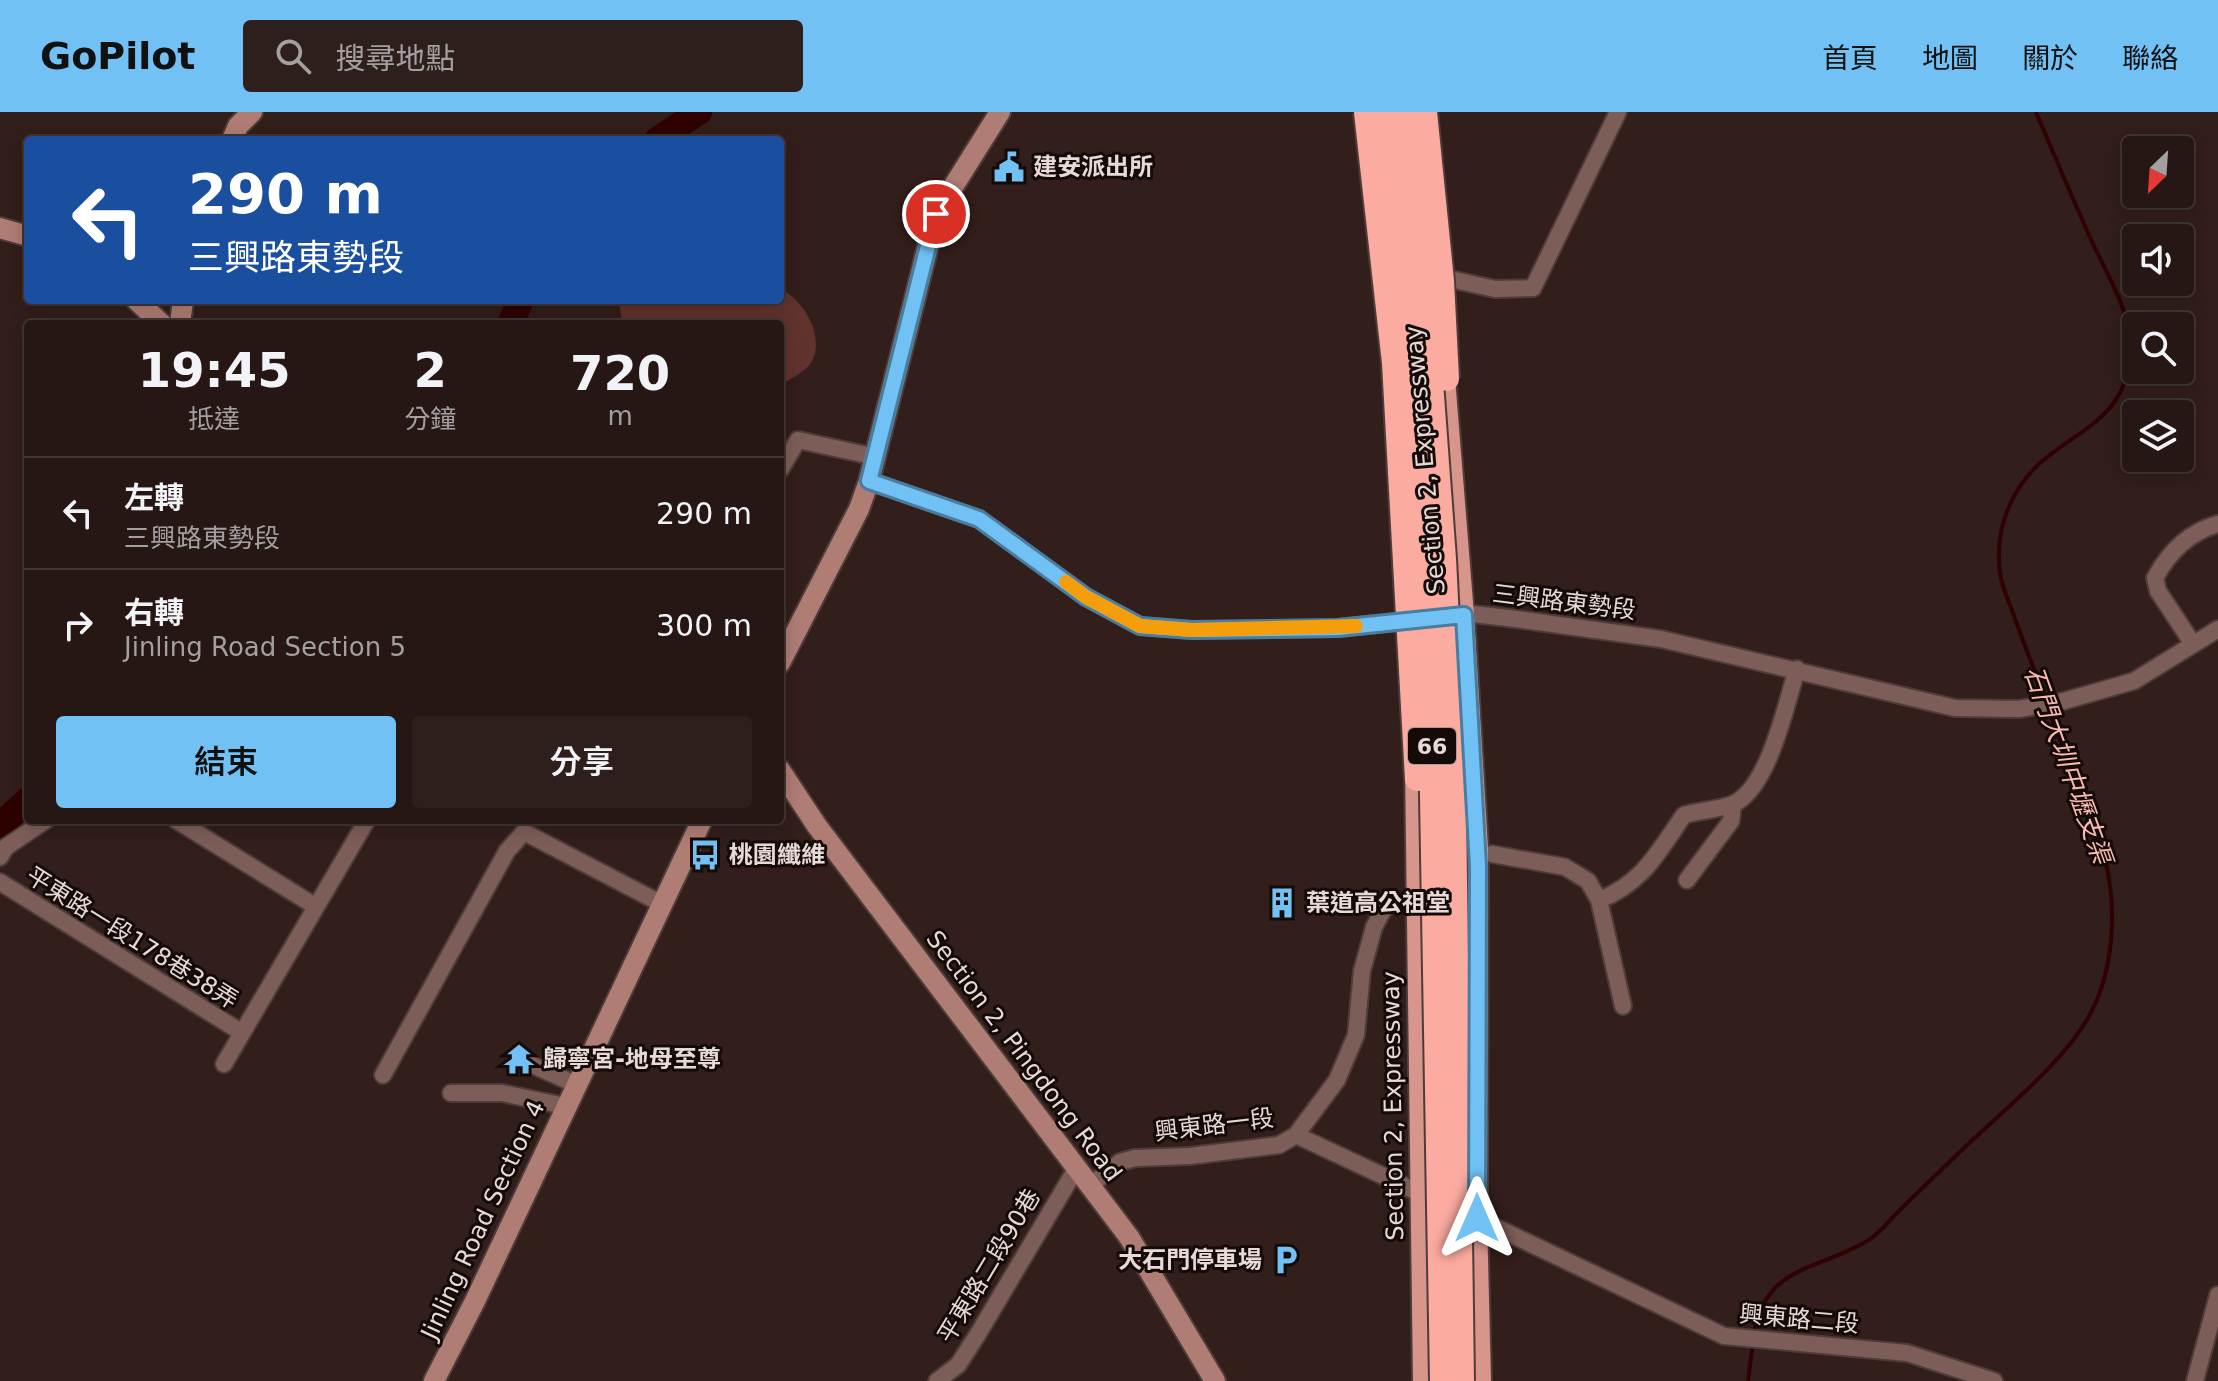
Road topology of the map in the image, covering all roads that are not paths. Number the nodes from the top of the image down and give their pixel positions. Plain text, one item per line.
1 (252, 112) edge
2 (1000, 112) edge
3 (1366, 112) edge
4 (1375, 112) edge
5 (1387, 112) edge
6 (1404, 112) edge
7 (1419, 112) edge
8 (1425, 112) edge
9 (1618, 112) edge
10 (234, 136) edge
11 (0, 228) edge
12 (24, 235) edge
13 (1450, 279) dead end
14 (140, 304) edge
15 (158, 320) edge
16 (876, 457) junction
17 (784, 463) edge
18 (869, 481) junction
19 (2218, 524) edge
20 (1464, 615) junction
21 (1414, 620) junction
22 (2218, 629) edge
23 (2193, 644) junction
24 (784, 655) edge
25 (1797, 669) junction
26 (784, 776) edge
27 (1733, 804) junction
28 (41, 824) edge
29 (182, 824) edge
30 (365, 824) edge
31 (700, 824) edge
32 (3, 852) edge
33 (1492, 854) dead end
34 (1687, 880) dead end
35 (0, 882) edge
36 (1599, 900) junction
37 (1387, 903) dead end
38 (662, 904) junction
39 (315, 906) junction
40 (1446, 976) junction
41 (1623, 1006) dead end
42 (241, 1032) junction
43 (528, 1063) dead end
44 (224, 1064) dead end
45 (383, 1075) dead end
46 (577, 1085) junction
47 (451, 1093) dead end
48 (565, 1106) junction
49 (1296, 1135) junction
50 (1076, 1169) junction
51 (1091, 1185) junction
52 (1420, 1194) junction
53 (1477, 1218) junction
54 (2218, 1295) edge
55 (434, 1381) edge
56 (937, 1381) edge
57 (1215, 1381) edge
58 (1423, 1381) edge
59 (1442, 1381) edge
60 (1462, 1381) edge
61 (1481, 1381) edge
62 (1994, 1381) edge
63 (2195, 1381) edge

1 - 10 main road
2 - 16 main road
3 - 40 highway, bridge
4 - 21 main road, Section 2, Expressway / 66
5 - 40 highway, 66, bridge
6 - 40 highway, 66, bridge
7 - 20 main road, Section 2, Expressway / 66
8 - 40 highway, bridge
9 - 13 street
11 - 12 main road
14 - 15 main road
16 - 17 street
16 - 18 main road
18 - 21 street, 三興路東勢段
18 - 24 main road
19 - 23 street
20 - 21 street, 三興路東勢段
20 - 25 street, 三興路東勢段
20 - 53 main road, Section 2, Expressway / 66
21 - 52 main road, Section 2, Expressway / 66
22 - 23 street, 三興路東勢段
23 - 25 street, 三興路東勢段
25 - 27 street
26 - 50 main road, Section 2, Pingdong Road
27 - 34 street
27 - 36 street
28 - 32 street
29 - 39 street
30 - 39 street
31 - 38 main road, Jinling Road Section 4
33 - 36 street
35 - 42 street, 平東路一段178巷38弄
36 - 41 street
37 - 49 street
38 - 45 street
38 - 46 main road, Jinling Road Section 4
39 - 42 street
40 - 59 highway, 66, bridge
40 - 60 highway, 66, bridge
42 - 44 street
43 - 46 street
46 - 48 main road, Jinling Road Section 4
47 - 48 street
48 - 55 main road, Jinling Road Section 4
49 - 51 street, 興東路一段
49 - 52 street, 興東路一段
50 - 51 main road, Section 2, Pingdong Road
50 - 56 street, 平東路二段90巷
51 - 57 main road, Section 2, Pingdong Road
52 - 53 street, 興東路一段
52 - 58 main road, Section 2, Expressway / 66
53 - 61 main road, Section 2, Expressway / 66
53 - 62 street, 興東路二段
54 - 63 street

